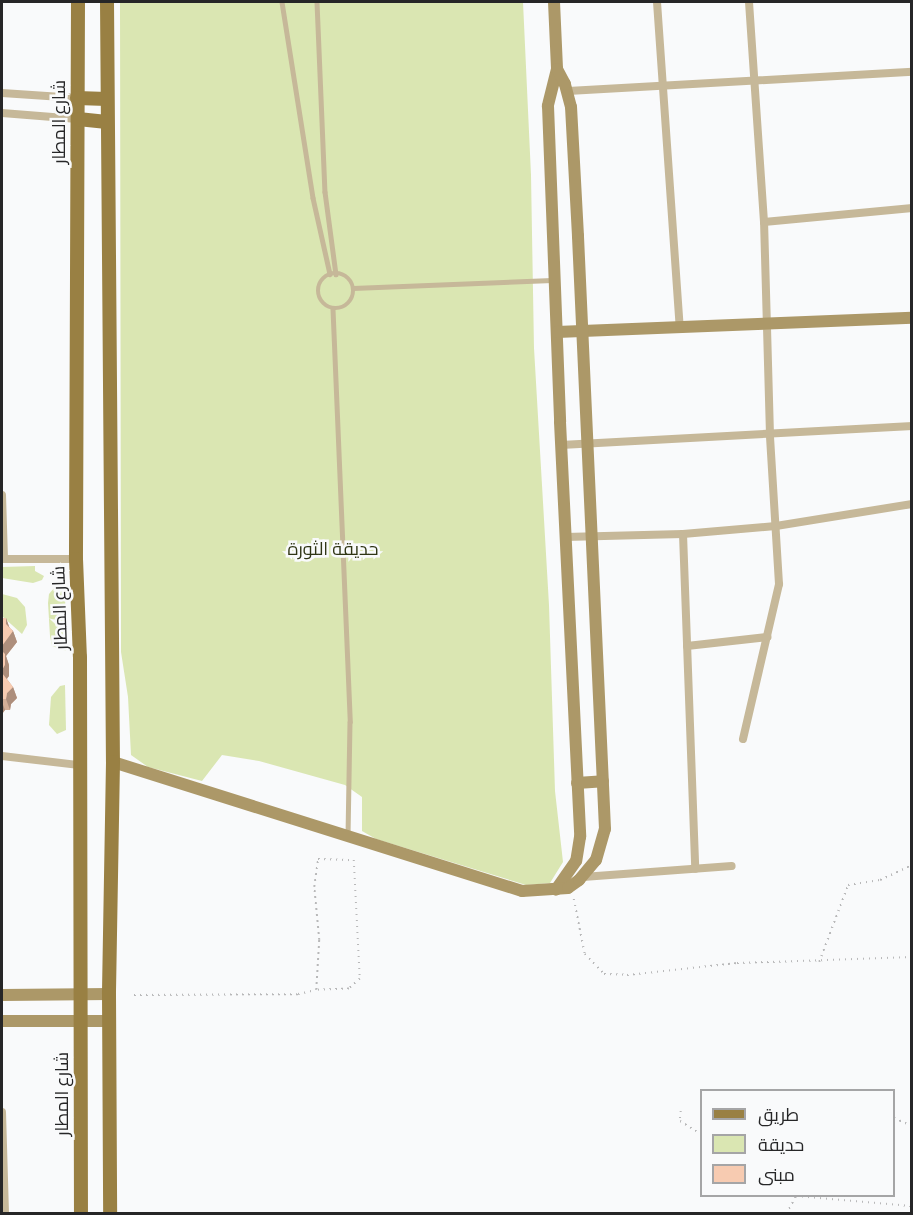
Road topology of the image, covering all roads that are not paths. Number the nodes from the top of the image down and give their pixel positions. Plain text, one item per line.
1 (78, 2) edge
2 (107, 2) edge
3 (282, 2) edge
4 (317, 2) edge
5 (554, 2) edge
6 (657, 2) edge
7 (748, 2) edge
8 (557, 69) junction
9 (912, 72) edge
10 (753, 83) junction
11 (663, 84) junction
12 (568, 91) junction
13 (2, 93) edge
14 (77, 98) junction
15 (107, 99) junction
16 (2, 113) edge
17 (78, 119) junction
18 (107, 122) junction
19 (912, 208) edge
20 (764, 222) junction
21 (330, 274) junction
22 (336, 274) junction
23 (555, 280) junction
24 (353, 288) junction
25 (333, 309) junction
26 (912, 318) edge
27 (768, 324) junction
28 (680, 328) junction
29 (557, 332) junction
30 (582, 332) junction
31 (912, 426) edge
32 (770, 435) junction
33 (587, 444) junction
34 (561, 445) junction
35 (2, 495) edge
36 (912, 504) edge
37 (776, 526) junction
38 (683, 534) junction
39 (565, 537) junction
40 (592, 537) junction
41 (3, 559) edge
42 (76, 559) junction
43 (767, 637) junction
44 (687, 646) junction
45 (743, 739) dead end
46 (2, 756) edge
47 (113, 762) junction
48 (79, 765) junction
49 (603, 781) junction
50 (577, 783) junction
51 (348, 836) junction
52 (576, 861) junction
53 (732, 866) dead end
54 (695, 868) junction
55 (586, 873) junction
56 (556, 890) junction
57 (79, 994) junction
58 (109, 994) junction
59 (2, 995) edge
60 (110, 1021) junction
61 (2, 1022) edge
62 (80, 1022) junction
63 (2, 1112) edge
64 (3, 1193) edge
65 (5, 1214) edge
66 (81, 1214) edge
67 (110, 1214) edge

1 - 14 main road, شارع المطار
2 - 15 main road
3 - 21 lane
4 - 22 lane
5 - 8 street
6 - 11 street
7 - 10 street
8 - 12 street
8 - 23 street
9 - 10 street
10 - 11 street
10 - 20 street
11 - 12 street
11 - 28 street
12 - 30 street
13 - 14 street
14 - 15 main road
14 - 17 main road, شارع المطار
15 - 18 main road
16 - 17 street
17 - 18 main road
17 - 42 main road, شارع المطار
18 - 47 main road
19 - 20 street
20 - 27 street
21 - 22 lane
21 - 25 lane
22 - 24 lane
23 - 24 lane
23 - 29 street
24 - 25 lane
25 - 51 lane
26 - 27 street
27 - 28 street
27 - 32 street
28 - 30 street
29 - 30 street
29 - 34 street
30 - 33 street
31 - 32 street
32 - 33 street
32 - 37 street
33 - 34 street
33 - 40 street
34 - 39 street
35 - 41 street
36 - 37 street
37 - 38 street
37 - 43 street
38 - 40 street
38 - 44 street
39 - 40 street
39 - 50 street
40 - 49 street
41 - 42 street
42 - 48 main road, شارع المطار
43 - 44 street
43 - 45 street
44 - 54 street
46 - 48 street
47 - 51 street
47 - 58 main road
48 - 57 main road, شارع المطار
49 - 50 street
49 - 55 street
50 - 52 street
51 - 56 street
52 - 55 street
52 - 56 street
53 - 54 street
54 - 55 street
55 - 56 street
57 - 58 street
57 - 59 street
57 - 62 main road, شارع المطار
58 - 60 main road
60 - 62 street
60 - 67 main road
61 - 62 street
62 - 66 main road, شارع المطار
63 - 64 street
64 - 65 street

